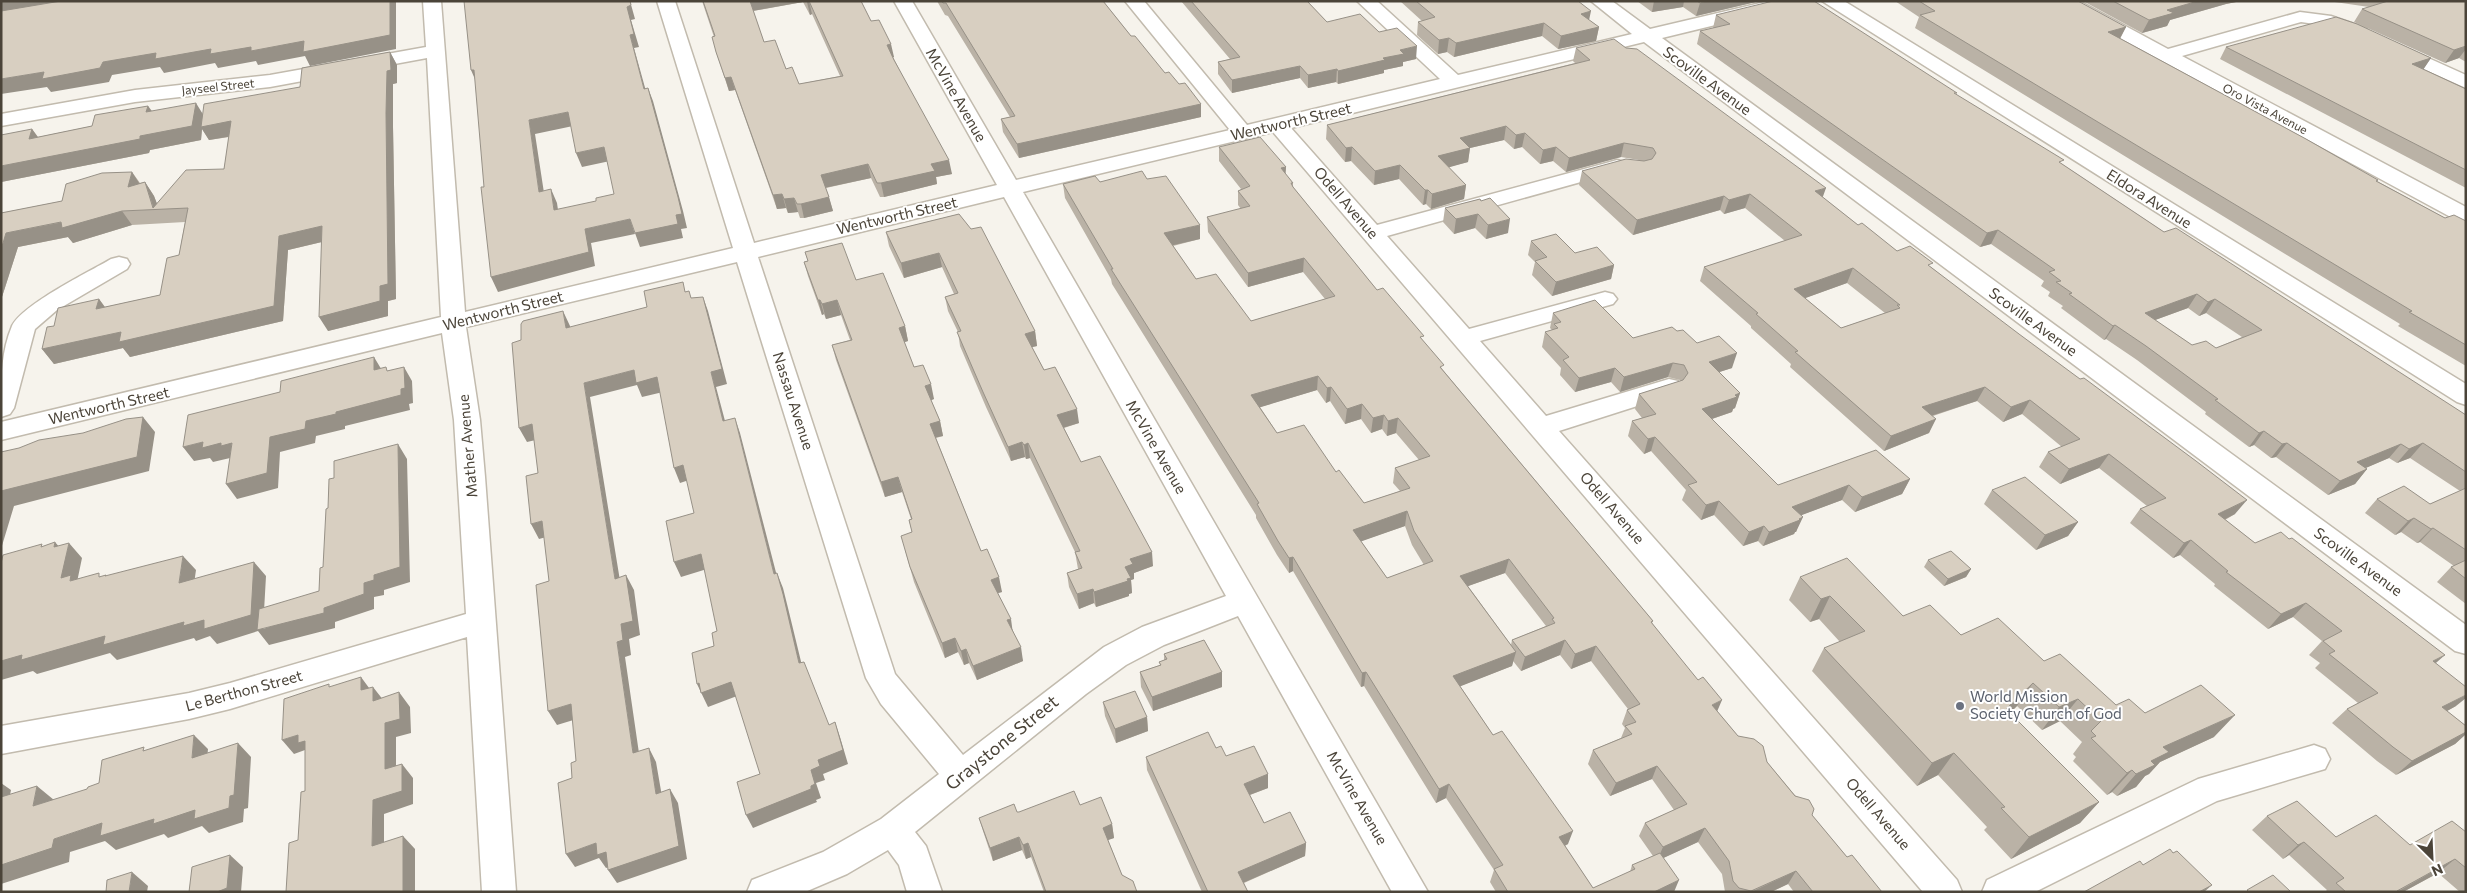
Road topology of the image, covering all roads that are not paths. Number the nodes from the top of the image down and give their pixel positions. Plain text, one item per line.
1 (432, 1) edge
2 (666, 1) edge
3 (903, 1) edge
4 (1134, 1) edge
5 (1366, 1) edge
6 (1600, 1) edge
7 (1792, 1) edge
8 (1831, 1) edge
9 (2065, 1) edge
10 (1646, 36) junction
11 (435, 51) junction
12 (2166, 55) junction
13 (1455, 82) junction
14 (2466, 82) edge
15 (1, 120) edge
16 (1278, 125) junction
17 (1243, 134) junction
18 (1641, 167) edge
19 (1010, 190) junction
20 (2466, 216) edge
21 (1372, 233) junction
22 (746, 252) junction
23 (119, 264) dead end
24 (1605, 298) dead end
25 (454, 323) junction
26 (1464, 338) junction
27 (1669, 387) edge
28 (2466, 396) edge
29 (1, 408) edge
30 (1541, 427) junction
31 (1, 432) edge
32 (1244, 601) junction
33 (481, 621) junction
34 (2466, 642) edge
35 (1, 740) edge
36 (2314, 760) dead end
37 (962, 777) junction
38 (893, 830) junction
39 (499, 892) edge
40 (764, 892) edge
41 (925, 892) edge
42 (1411, 892) edge
43 (1945, 892) edge
44 (1999, 892) edge

1 - 11 street, Mather Avenue
2 - 22 street, Nassau Avenue
3 - 19 street, McVine Avenue
4 - 17 street
5 - 13 street
6 - 10 street, Scoville Avenue
7 - 10 street, Wentworth Street
8 - 28 street, Eldora Avenue
9 - 12 street, Oro Vista Avenue
10 - 13 street, Wentworth Street
10 - 34 street, Scoville Avenue
11 - 15 street, Jayseel Street
11 - 25 street, Mather Avenue
12 - 14 street
12 - 20 street, Oro Vista Avenue
13 - 16 street, Wentworth Street
16 - 17 street, Wentworth Street
16 - 21 street, Odell Avenue
17 - 19 street, Wentworth Street
18 - 21 street
19 - 22 street, Wentworth Street
19 - 32 street, McVine Avenue
21 - 26 street, Odell Avenue
22 - 25 street, Wentworth Street
22 - 37 street, Nassau Avenue
23 - 29 street
24 - 26 street
25 - 31 street, Wentworth Street
25 - 33 street, Mather Avenue
26 - 30 street, Odell Avenue
27 - 30 street
30 - 43 street, Odell Avenue
32 - 37 street, Graystone Street
32 - 42 street, McVine Avenue
33 - 35 street, Le Berthon Street
33 - 39 street, Mather Avenue
36 - 44 street
37 - 38 street, Graystone Street
38 - 40 street, Graystone Street
38 - 41 street

